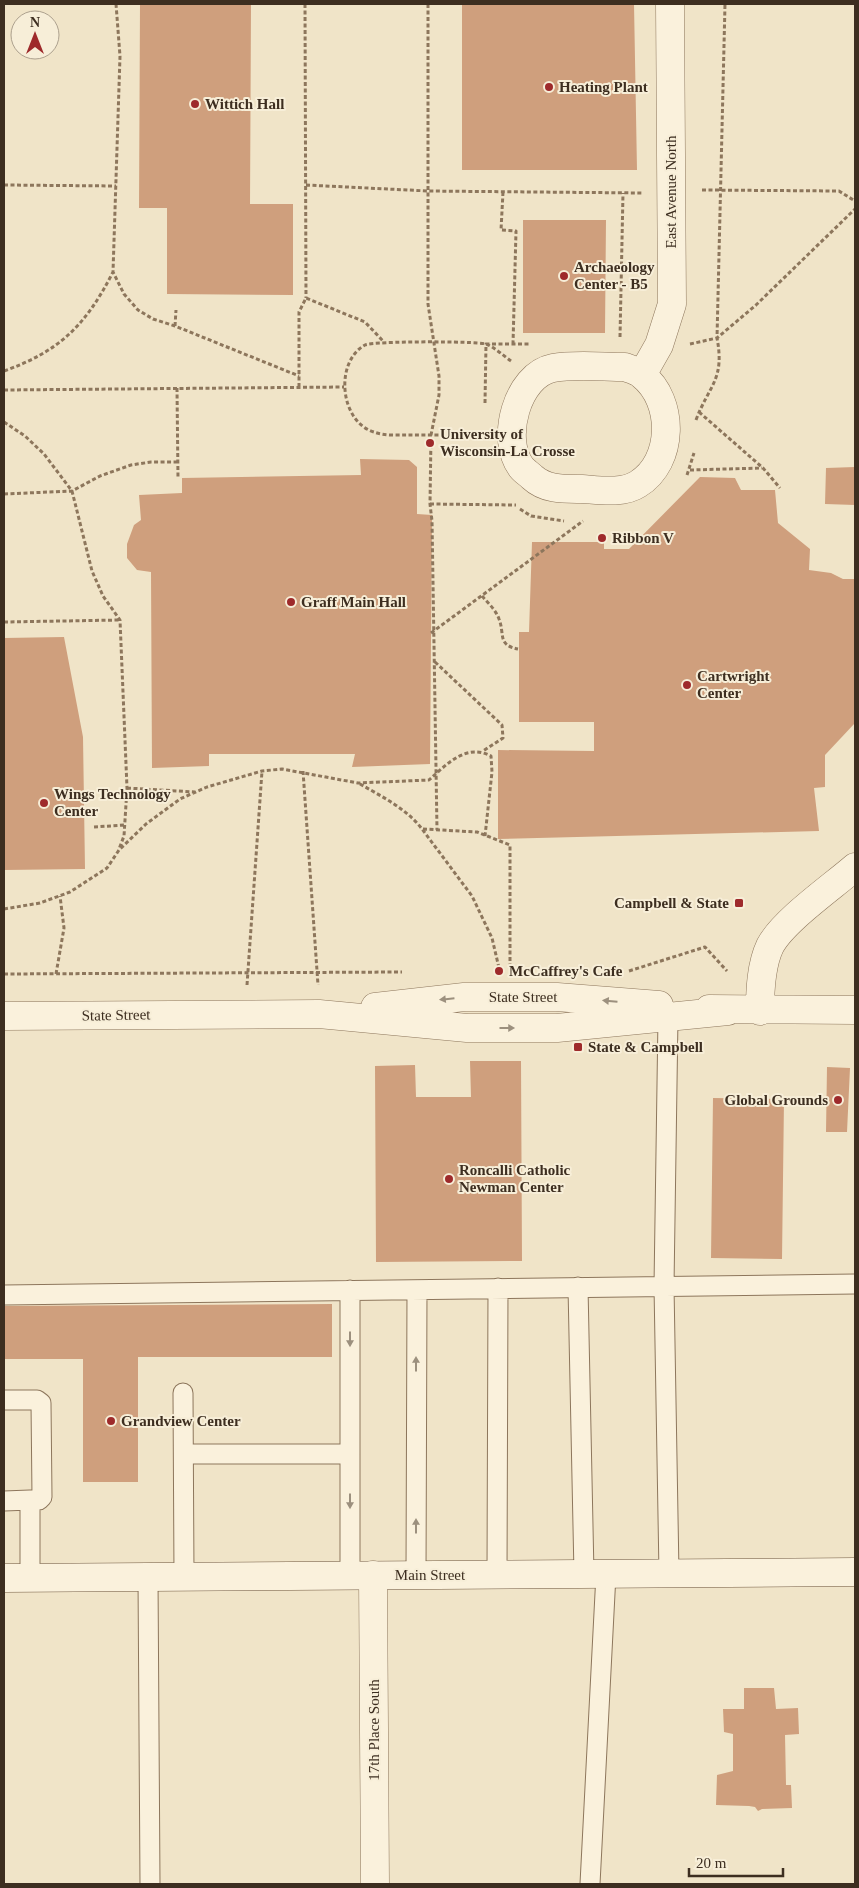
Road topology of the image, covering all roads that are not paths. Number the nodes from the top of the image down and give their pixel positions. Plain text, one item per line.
1 (670, 4) edge
2 (642, 375) junction
3 (855, 867) edge
4 (728, 1010) junction
5 (760, 1010) junction
6 (855, 1010) edge
7 (318, 1014) junction
8 (4, 1016) edge
9 (668, 1017) junction
10 (855, 1284) edge
11 (664, 1286) junction
12 (498, 1288) junction
13 (578, 1288) junction
14 (350, 1290) junction
15 (417, 1290) junction
16 (4, 1295) edge
17 (183, 1392) dead end
18 (4, 1400) edge
19 (184, 1454) junction
20 (350, 1454) junction
21 (30, 1500) junction
22 (4, 1501) edge
23 (855, 1572) edge
24 (669, 1573) junction
25 (595, 1574) junction
26 (362, 1575) junction
27 (416, 1575) junction
28 (497, 1575) junction
29 (184, 1576) junction
30 (17, 1577) edge
31 (148, 1577) junction
32 (150, 1884) edge
33 (375, 1884) edge
34 (590, 1884) edge

1 - 2 street, East Avenue North
2 - 2 street
3 - 5 street
4 - 5 street, State Street
4 -> 7 street, State Street
4 - 9 street, State Street
5 - 6 street, State Street
7 - 8 street, State Street
7 -> 9 street, State Street
9 - 11 lane
10 - 11 lane
11 - 13 lane
11 - 24 lane
12 - 13 lane
12 - 15 lane
12 - 28 lane
13 - 25 lane
14 - 15 lane
14 - 16 lane
14 -> 20 lane
27 -> 15 lane
17 - 19 lane
18 - 21 lane
19 - 20 lane
19 - 29 lane
20 -> 26 lane
21 - 22 lane
21 - 30 lane
23 - 24 street, Main Street
24 - 25 street, Main Street
25 - 28 street, Main Street
25 - 34 lane
26 - 27 street, Main Street
26 - 29 street, Main Street
26 - 33 street, 17th Place South
27 - 28 street, Main Street
29 - 31 street, Main Street
30 - 31 street, Main Street
31 - 32 lane

